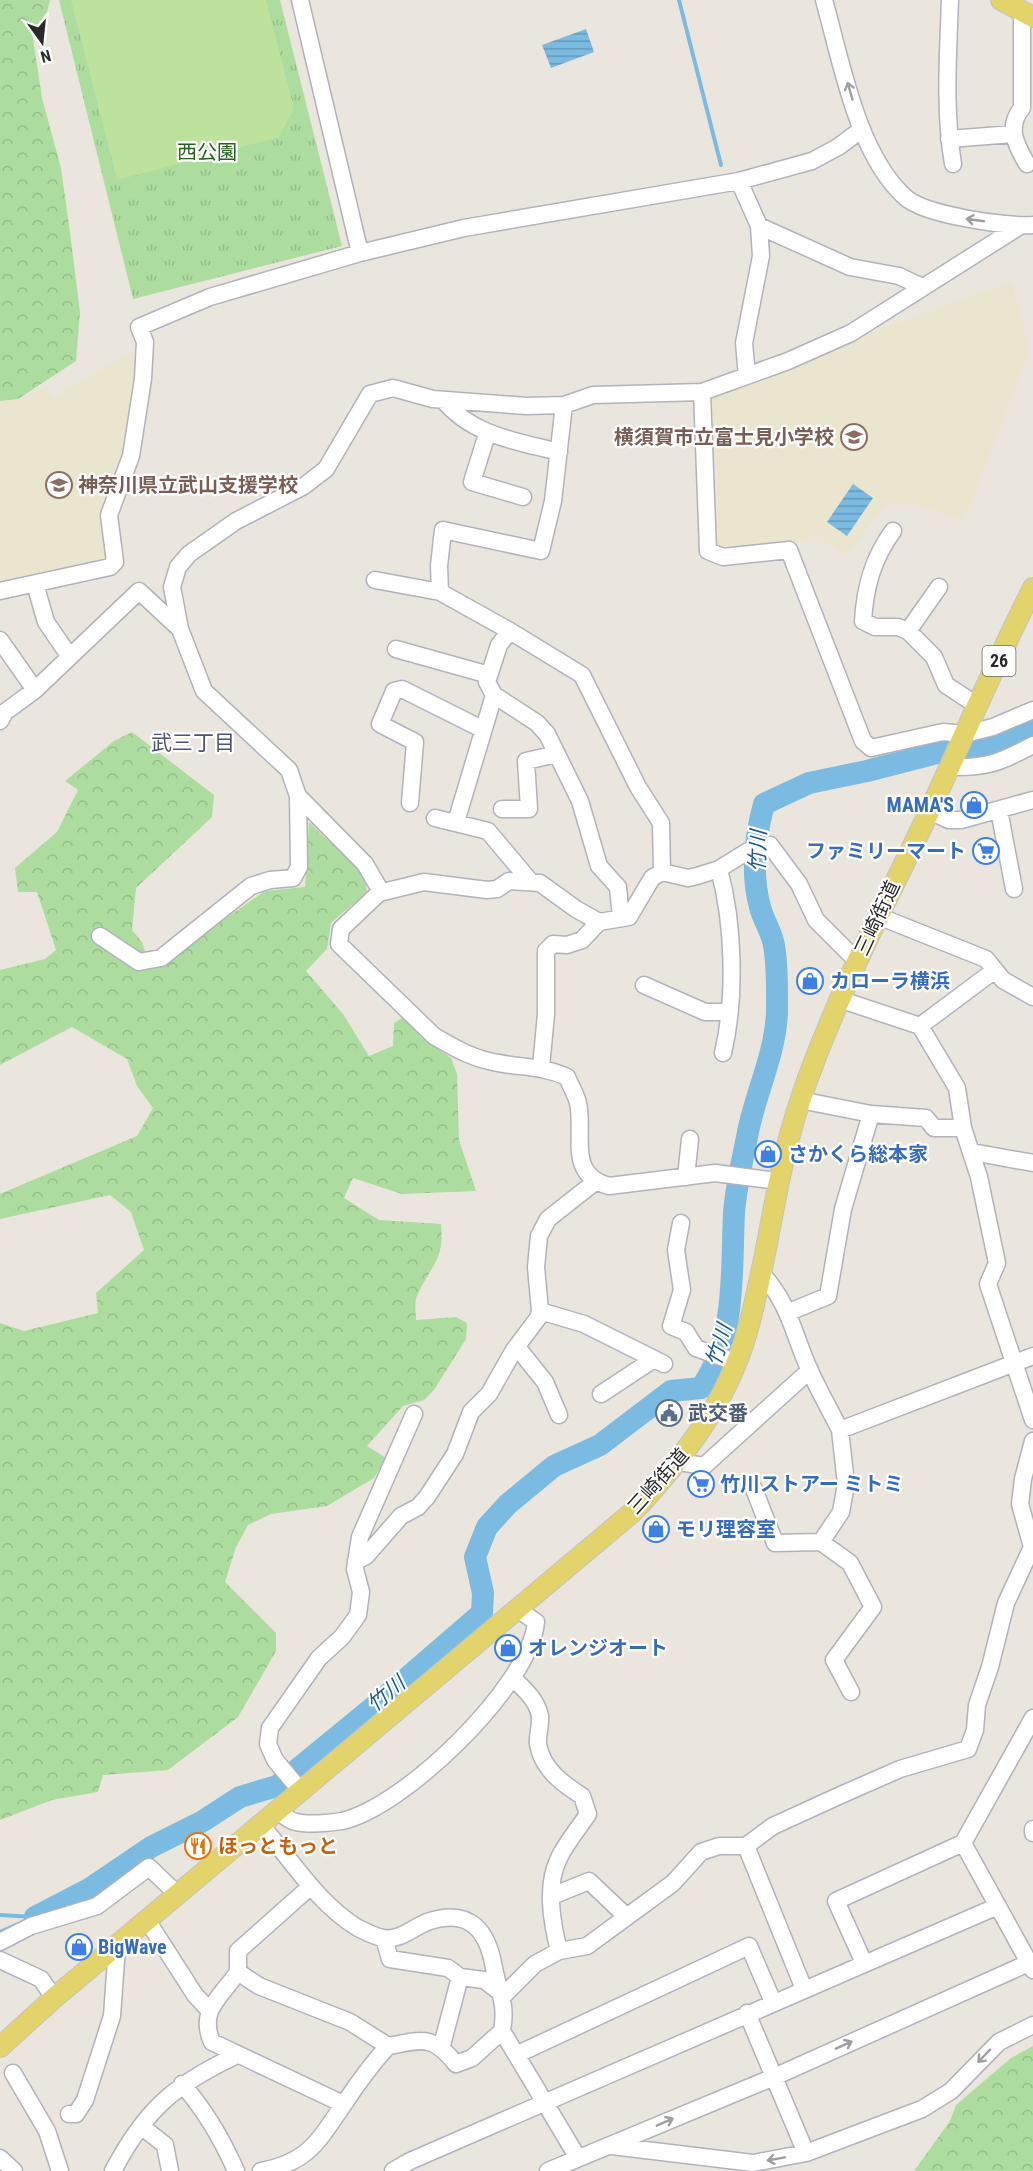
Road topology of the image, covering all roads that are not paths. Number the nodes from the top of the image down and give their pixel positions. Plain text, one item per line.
1 (300, 0) edge
2 (824, 0) edge
3 (950, 0) edge
4 (1001, 0) edge
5 (1028, 14) edge
6 (861, 130) junction
7 (1013, 134) junction
8 (949, 139) junction
9 (953, 164) dead end
10 (1027, 164) dead end
11 (739, 181) junction
12 (1026, 225) edge
13 (759, 226) junction
14 (360, 254) junction
15 (922, 288) junction
16 (747, 376) junction
17 (702, 392) junction
18 (443, 400) junction
19 (564, 405) junction
20 (487, 434) junction
21 (559, 452) junction
22 (523, 497) dead end
23 (893, 531) dead end
24 (375, 580) dead end
25 (35, 584) junction
26 (939, 587) dead end
27 (1033, 588) edge
28 (0, 591) edge
29 (440, 592) junction
30 (1028, 611) edge
31 (180, 629) junction
32 (510, 631) junction
33 (908, 631) junction
34 (0, 640) edge
35 (396, 649) dead end
36 (70, 657) junction
37 (489, 675) junction
38 (35, 690) junction
39 (494, 695) junction
40 (978, 706) junction
41 (1033, 710) edge
42 (0, 721) edge
43 (482, 729) junction
44 (965, 734) junction
45 (1033, 746) edge
46 (557, 754) junction
47 (951, 764) junction
48 (298, 796) junction
49 (1033, 800) edge
50 (410, 803) dead end
51 (502, 809) dead end
52 (999, 810) junction
53 (929, 811) junction
54 (435, 818) dead end
55 (456, 822) junction
56 (719, 869) junction
57 (662, 872) junction
58 (530, 881) junction
59 (1014, 889) dead end
60 (379, 893) junction
61 (878, 916) junction
62 (621, 918) junction
63 (599, 922) junction
64 (100, 936) dead end
65 (857, 961) junction
66 (995, 970) junction
67 (644, 985) dead end
68 (1033, 997) edge
69 (839, 999) junction
70 (729, 1012) junction
71 (920, 1026) junction
72 (723, 1053) dead end
73 (541, 1067) junction
74 (800, 1100) junction
75 (871, 1114) junction
76 (963, 1128) junction
77 (690, 1139) dead end
78 (972, 1152) junction
79 (1033, 1162) edge
80 (686, 1177) junction
81 (778, 1181) junction
82 (595, 1182) junction
83 (681, 1223) dead end
84 (760, 1272) junction
85 (540, 1311) junction
86 (789, 1312) junction
87 (517, 1347) junction
88 (1033, 1356) edge
89 (735, 1362) junction
90 (1016, 1364) junction
91 (810, 1370) junction
92 (601, 1394) dead end
93 (414, 1414) dead end
94 (559, 1415) dead end
95 (1033, 1420) edge
96 (840, 1430) junction
97 (1033, 1441) edge
98 (679, 1462) junction
99 (754, 1489) dead end
100 (821, 1542) junction
101 (356, 1561) junction
102 (519, 1610) junction
103 (513, 1678) junction
104 (851, 1692) dead end
105 (1033, 1718) edge
106 (301, 1791) junction
107 (277, 1811) junction
108 (261, 1825) junction
109 (963, 1843) junction
110 (746, 1846) junction
111 (310, 1887) junction
112 (178, 1895) junction
113 (552, 1896) junction
114 (998, 1906) junction
115 (627, 1917) junction
116 (147, 1920) junction
117 (384, 1938) junction
118 (0, 1942) edge
119 (117, 1947) junction
120 (559, 1951) junction
121 (0, 1960) edge
122 (864, 1963) junction
123 (1032, 1965) edge
124 (238, 1972) junction
125 (460, 1977) junction
126 (804, 1989) junction
127 (502, 1995) junction
128 (54, 1998) junction
129 (773, 2002) junction
130 (209, 2010) junction
131 (747, 2013) junction
132 (1033, 2025) edge
133 (502, 2031) junction
134 (388, 2046) junction
135 (442, 2046) junction
136 (0, 2047) edge
137 (518, 2054) junction
138 (235, 2056) junction
139 (13, 2073) dead end
140 (774, 2077) junction
141 (182, 2084) junction
142 (545, 2100) junction
143 (343, 2104) junction
144 (69, 2114) dead end
145 (141, 2126) junction
146 (612, 2146) junction
147 (806, 2153) junction
148 (0, 2158) edge
149 (579, 2158) junction
150 (14, 2171) edge
151 (60, 2171) edge
152 (114, 2171) edge
153 (170, 2171) edge
154 (236, 2171) edge
155 (261, 2171) edge
156 (393, 2171) edge
157 (548, 2171) edge

1 - 14 street
6 -> 2 street
3 - 8 street
4 - 5 main road
5 - 7 street
6 - 11 street
12 -> 6 street
7 - 8 street
7 - 10 street
8 - 9 street
11 - 13 street
11 - 14 street
12 - 15 street
13 - 15 street
13 - 16 street
14 - 25 street
15 - 16 street
16 - 17 street
17 - 19 street
17 - 44 street
18 - 19 street
18 - 20 street
18 - 31 street
19 - 21 street
20 - 21 street
20 - 22 street
21 - 29 street
23 - 33 street
24 - 29 street
25 - 28 street
25 - 36 street
26 - 33 street
27 - 30 main road, 三崎街道 / 26
29 - 32 street
30 - 40 main road, 三崎街道 / 26
31 - 36 street
31 - 48 street
32 - 37 street
32 - 57 street
33 - 40 street
34 - 38 street
35 - 37 street
36 - 38 street
37 - 39 street
38 - 42 street
39 - 43 street
39 - 46 street
40 - 44 main road, 三崎街道 / 26
41 - 44 street
43 - 50 street
43 - 55 street
44 - 47 main road, 三崎街道 / 26
45 - 47 street
46 - 51 street
46 - 62 street
47 - 53 main road, 三崎街道 / 26
48 - 60 street
48 - 64 street
49 - 52 street
52 - 53 street
52 - 59 street
53 - 61 main road, 三崎街道 / 26
54 - 55 street
55 - 58 street
56 - 57 street
56 - 65 street
56 - 70 street
57 - 62 street
58 - 60 street
58 - 63 street
60 - 73 street
61 - 65 main road, 三崎街道 / 26
61 - 66 street
62 - 63 street
63 - 73 street
65 - 69 main road, 三崎街道 / 26
66 - 68 street
66 - 71 street
67 - 70 street
69 - 71 street
69 - 74 main road, 三崎街道 / 26
70 - 72 street
71 - 76 street
73 - 82 street
74 - 75 street
74 - 81 main road, 三崎街道 / 26
75 - 76 street
75 - 86 street
76 - 78 street
77 - 80 street
78 - 79 street
78 - 90 street
80 - 81 street
80 - 82 street
81 - 84 main road, 三崎街道 / 26
82 - 85 street
83 - 89 street
84 - 86 street
84 - 89 main road, 三崎街道 / 26
85 - 87 street
85 - 92 street
86 - 91 street
87 - 94 street
87 - 101 street
88 - 90 street
89 - 98 main road, 三崎街道 / 26
90 - 95 street
90 - 96 street
91 - 96 street
91 - 98 street
93 - 101 street
96 - 100 street
97 - 110 street
98 - 102 main road, 三崎街道 / 26
99 - 100 street
100 - 104 street
101 - 106 street
102 - 103 street
102 - 106 main road, 三崎街道 / 26
103 - 107 street
103 - 113 street
105 - 109 street
106 - 107 main road, 三崎街道 / 26
107 - 108 main road, 三崎街道 / 26
108 - 111 street
108 - 112 main road, 三崎街道 / 26
109 - 114 street
109 - 122 street
110 - 115 street
110 - 126 street
111 - 117 street
111 - 124 street
112 - 116 main road, 三崎街道 / 26
112 - 118 street
113 - 115 street
113 - 120 street
114 - 122 street
114 - 123 street
115 - 120 street
116 - 119 main road, 三崎街道 / 26
116 - 130 street
117 - 125 street
117 - 127 street
119 - 128 main road, 三崎街道 / 26
119 - 144 street
120 - 127 street
121 - 128 street
122 - 126 street
140 -> 123 street
124 - 130 street
124 - 134 street
125 - 127 street
125 - 135 street
126 - 129 street
127 - 133 street
128 - 136 main road, 三崎街道 / 26
129 - 131 street
129 - 137 street
130 - 138 street
131 - 140 street
131 - 142 street
132 -> 147 street
133 - 135 street
133 - 137 street
134 - 135 street
134 - 143 street
137 - 142 street
138 - 141 street
138 - 143 street
139 - 151 street
146 -> 140 street
140 - 147 street
141 - 145 street
141 - 154 street
142 - 149 street
142 - 156 street
143 - 155 street
145 - 152 street
145 - 153 street
147 -> 146 street
146 - 149 street
148 - 150 street
149 - 157 street

